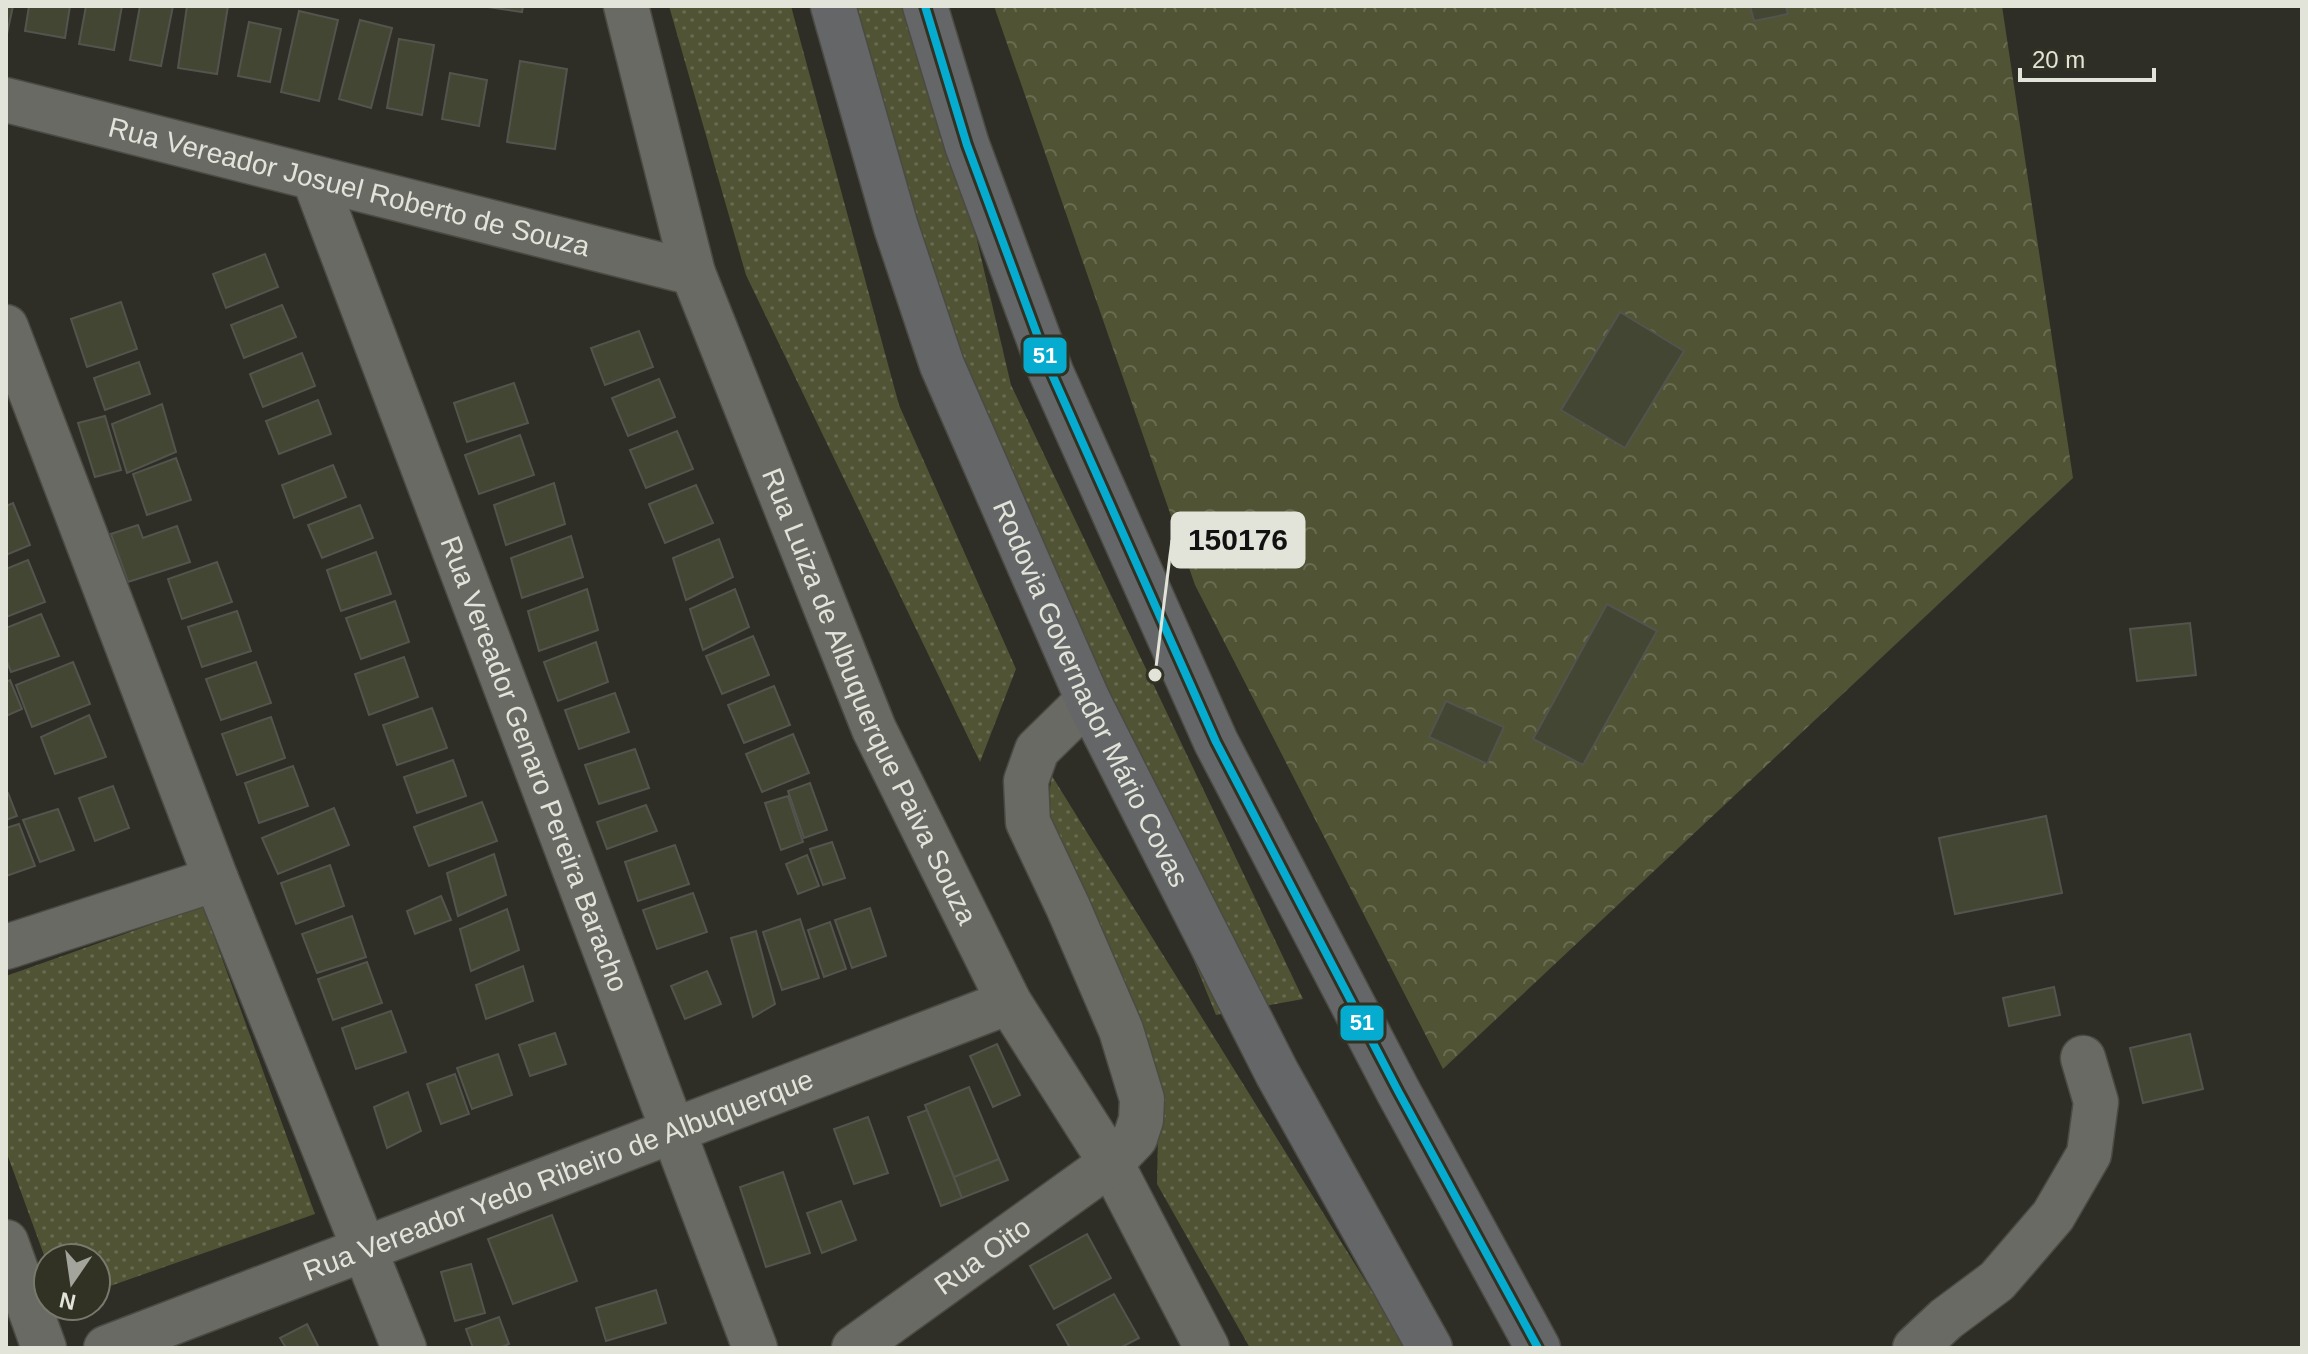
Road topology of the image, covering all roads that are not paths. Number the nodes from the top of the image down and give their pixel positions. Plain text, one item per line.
1 (626, 6) edge
2 (833, 6) edge
3 (925, 6) edge
4 (6, 100) edge
5 (314, 178) junction
6 (693, 273) junction
7 (6, 327) edge
8 (1088, 700) junction
9 (216, 879) junction
10 (6, 947) edge
11 (1009, 1002) junction
12 (2083, 1058) dead end
13 (674, 1130) junction
14 (1111, 1163) junction
15 (6, 1242) edge
16 (363, 1247) junction
17 (44, 1348) edge
18 (106, 1348) edge
19 (404, 1348) edge
20 (755, 1348) edge
21 (854, 1348) edge
22 (1207, 1348) edge
23 (1430, 1348) edge
24 (1538, 1348) edge
25 (1915, 1348) edge

1 - 6 street, Rua Luiza de Albuquerque Paiva Souza
2 - 8 highway, Rodovia Governador Mário Covas
3 - 24 highway
4 - 5 street, Rua Vereador Josuel Roberto de Souza
5 - 6 street, Rua Vereador Josuel Roberto de Souza
5 - 13 street, Rua Vereador Genaro Pereira Baracho
6 - 11 street, Rua Luiza de Albuquerque Paiva Souza
7 - 9 street
8 - 14 street, Rua Oito
8 - 23 highway, Rodovia Governador Mário Covas
9 - 10 street
9 - 16 street
11 - 13 street, Rua Vereador Yedo Ribeiro de Albuquerque
11 - 14 street, Rua Luiza de Albuquerque Paiva Souza
12 - 25 street
13 - 16 street, Rua Vereador Yedo Ribeiro de Albuquerque
13 - 20 street, Rua Vereador Genaro Pereira Baracho
14 - 21 street, Rua Oito
14 - 22 street, Rua Luiza de Albuquerque Paiva Souza
15 - 17 street
16 - 18 street, Rua Vereador Yedo Ribeiro de Albuquerque
16 - 19 street

